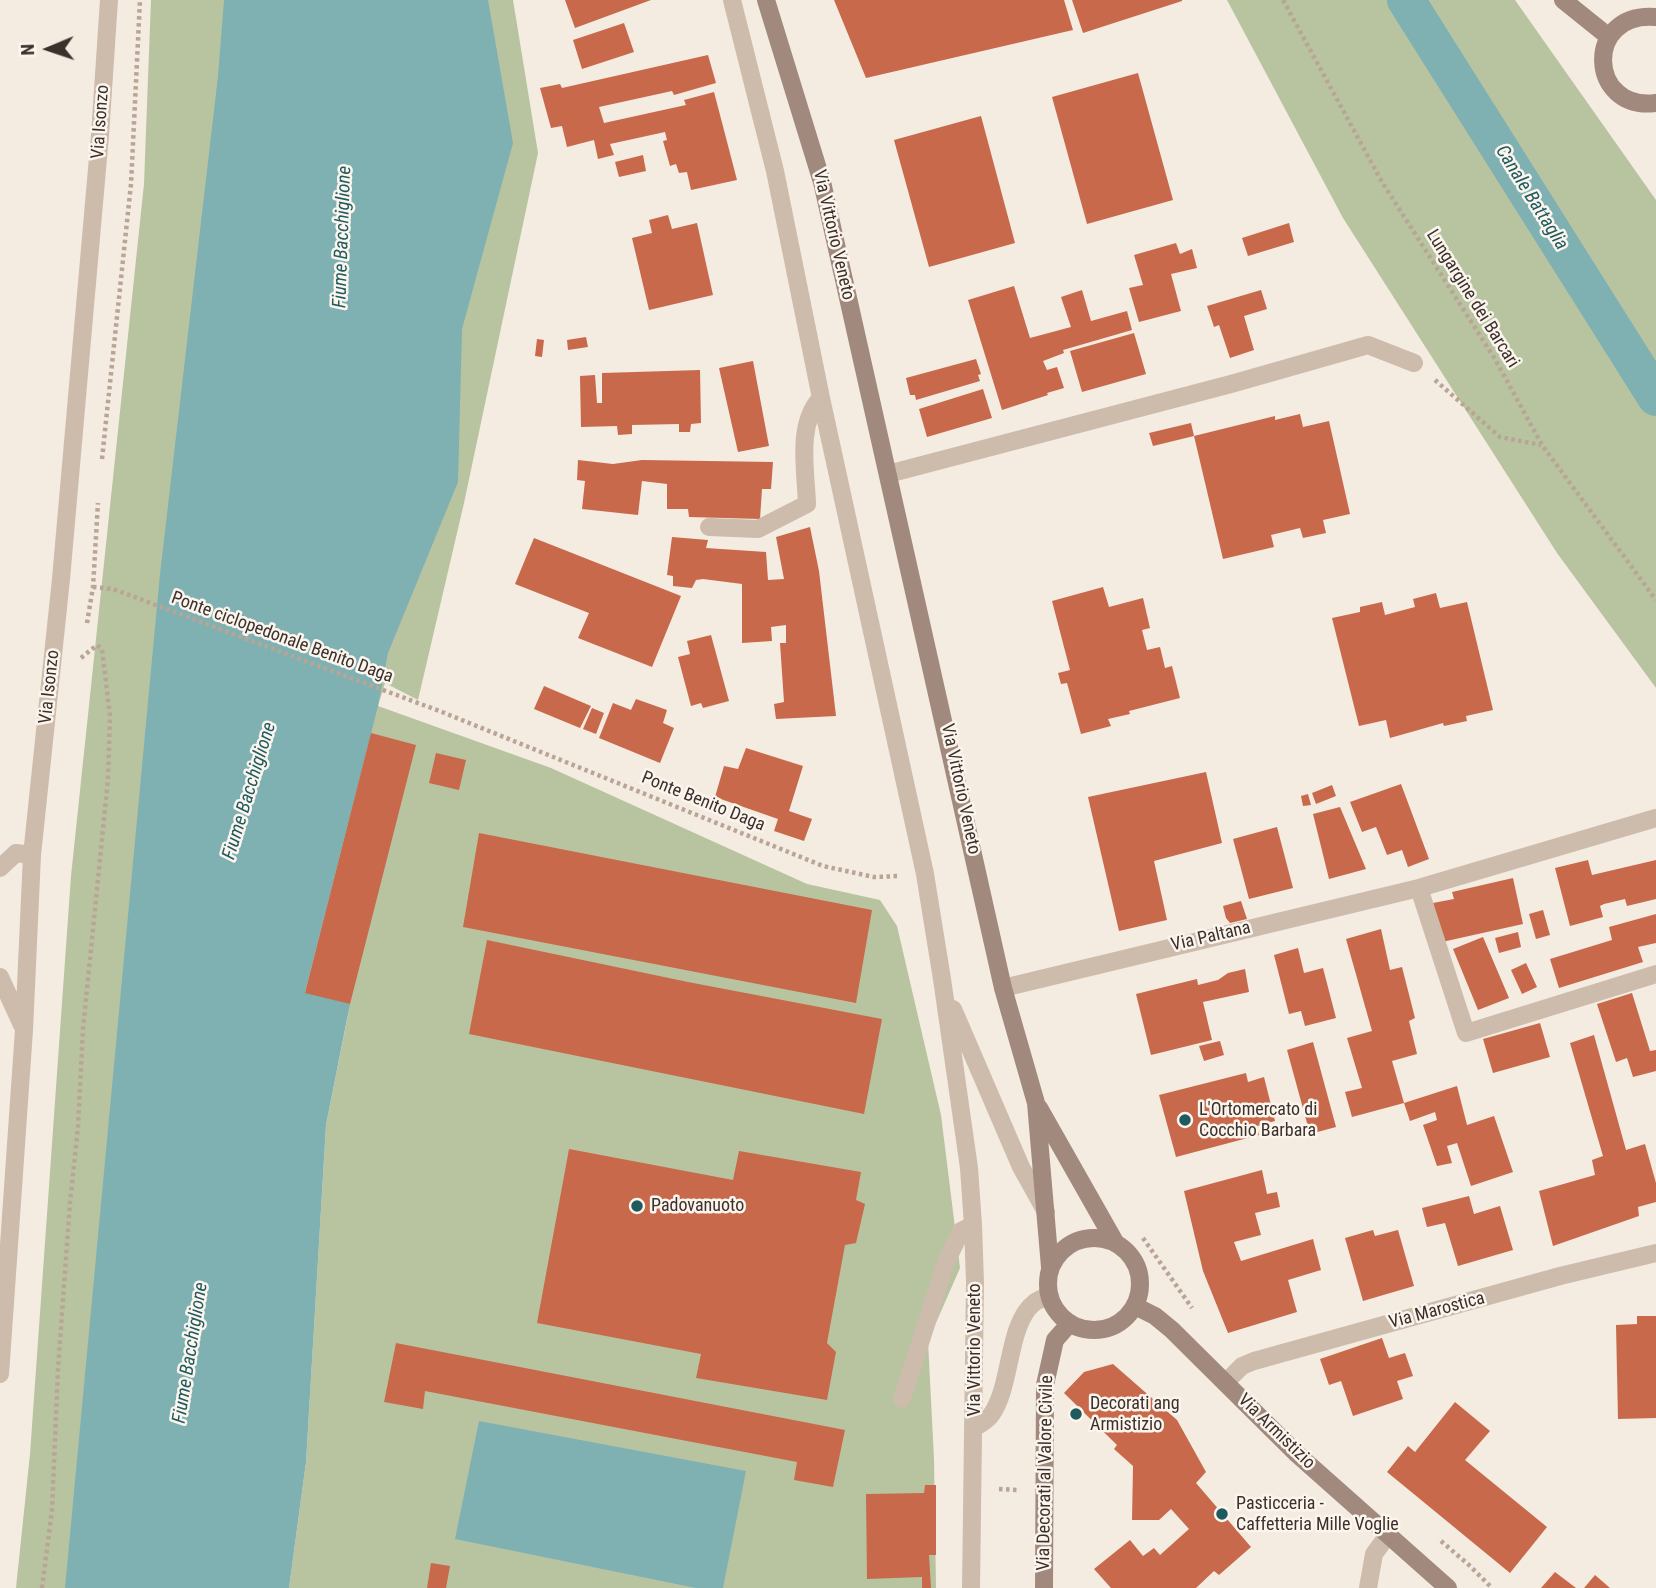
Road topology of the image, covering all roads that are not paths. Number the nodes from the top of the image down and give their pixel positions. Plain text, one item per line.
1 (109, 0) edge
2 (732, 0) edge
3 (765, 0) edge
4 (1563, 0) edge
5 (1656, 17) edge
6 (1609, 37) junction
7 (1656, 103) edge
8 (1414, 363) road end
9 (821, 398) junction
10 (888, 474) junction
11 (709, 527) dead end
12 (1656, 818) edge
13 (32, 855) junction
14 (0, 868) edge
15 (1419, 888) junction
16 (1656, 974) edge
17 (0, 977) edge
18 (942, 979) junction
19 (1003, 988) junction
20 (24, 1030) junction
21 (1036, 1102) junction
22 (1047, 1215) junction
23 (973, 1225) junction
24 (1115, 1242) junction
25 (1656, 1253) edge
26 (1051, 1267) junction
27 (1049, 1295) junction
28 (1135, 1306) junction
29 (1070, 1323) junction
30 (0, 1374) edge
31 (1225, 1383) junction
32 (902, 1399) dead end
33 (974, 1428) junction
34 (1388, 1535) junction
35 (971, 1588) edge
36 (1044, 1588) edge
37 (1368, 1588) edge
38 (1448, 1588) edge

1 - 13 street, Via Isonzo
2 - 9 street, Via Vittorio Veneto
3 - 10 street, Via Vittorio Veneto
4 - 6 street
5 - 6 street
6 - 7 street
8 - 10 street
9 - 11 street
9 - 18 street, Via Vittorio Veneto
10 - 19 street, Via Vittorio Veneto
12 - 15 street, Via Paltana
13 - 14 street
13 - 20 street, Via Isonzo
15 - 16 street
15 - 19 street, Via Paltana
17 - 20 street
18 - 22 street, Via Vittorio Veneto
18 - 23 street, Via Vittorio Veneto
19 - 21 street, Via Vittorio Veneto
20 - 30 street, Via Isonzo
21 - 22 street, Via Vittorio Veneto
21 - 24 street, Via Vittorio Veneto
22 - 26 street, Via Vittorio Veneto
23 - 32 street
23 - 33 street, Via Vittorio Veneto
24 - 26 street
24 - 28 street
25 - 31 street, Via Marostica
26 - 27 street
27 - 29 street
27 - 33 street
28 - 29 street
28 - 31 street, Via Armistizio
29 - 36 street, Via Decorati al Valore Civile
31 - 34 street, Via Armistizio
33 - 35 street
34 - 37 street
34 - 38 street, Via Armistizio

